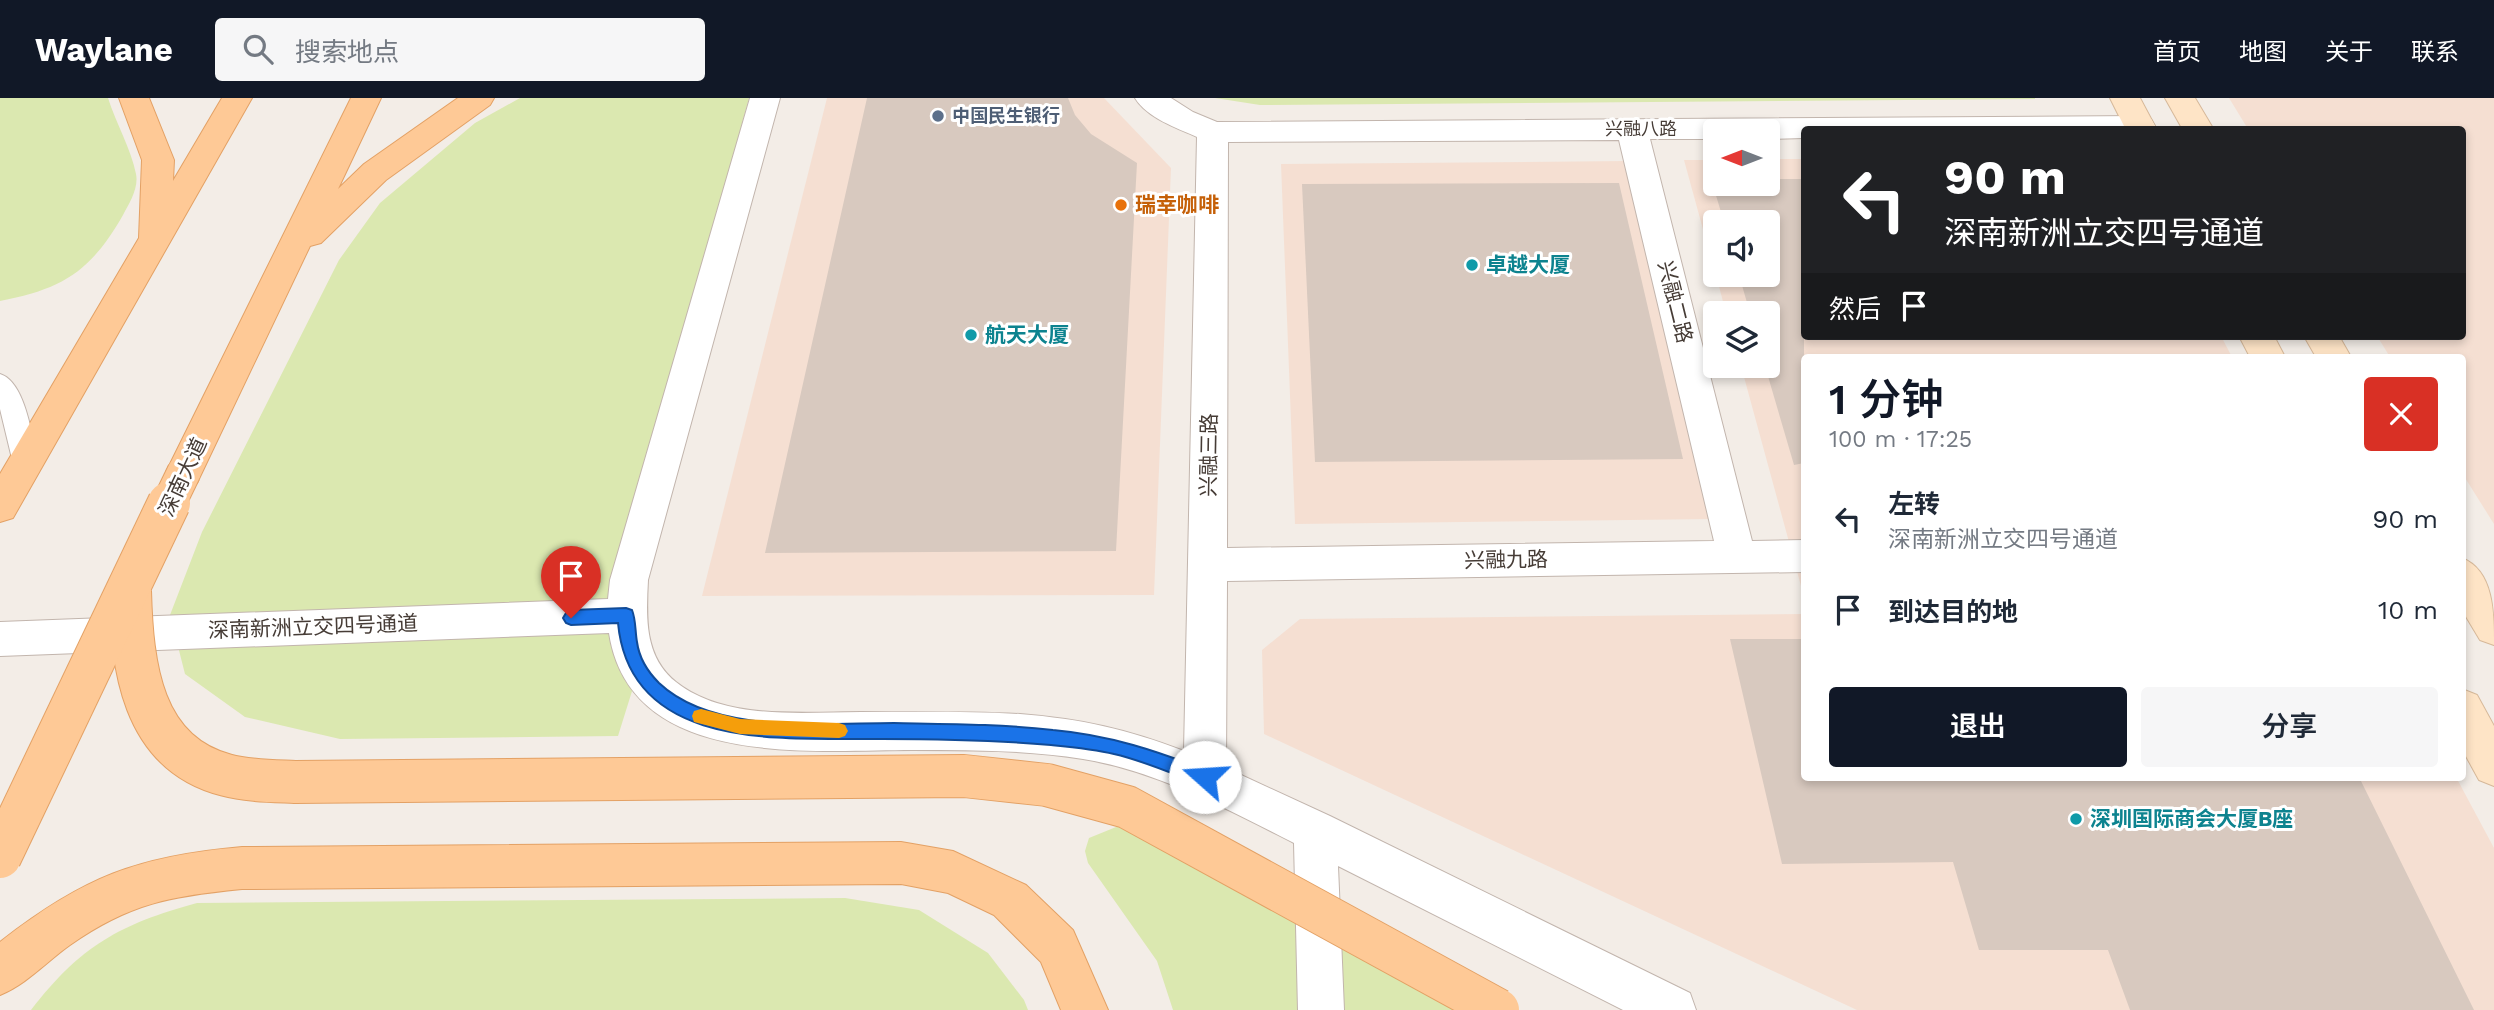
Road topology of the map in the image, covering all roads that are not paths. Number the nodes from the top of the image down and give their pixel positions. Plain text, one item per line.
1 (134, 98) edge
2 (237, 98) edge
3 (366, 98) edge
4 (479, 98) edge
5 (765, 98) edge
6 (1150, 98) edge
7 (2125, 98) edge
8 (2180, 98) edge
9 (2140, 126) edge
10 (2197, 126) edge
11 (1632, 129) junction
12 (1801, 129) edge
13 (1213, 132) junction
14 (154, 243) junction
15 (293, 251) junction
16 (0, 383) edge
17 (26, 463) junction
18 (0, 507) edge
19 (1801, 556) edge
20 (1737, 557) junction
21 (1207, 565) junction
22 (2466, 581) edge
23 (130, 591) junction
24 (626, 615) junction
25 (2494, 628) edge
26 (0, 639) edge
27 (2466, 715) edge
28 (2494, 766) edge
29 (1205, 777) junction
30 (1315, 831) junction
31 (0, 857) edge
32 (0, 972) edge
33 (1085, 1010) edge
34 (1321, 1010) edge
35 (1498, 1010) edge
36 (1672, 1010) edge

1 - 14 main road
2 - 14 main road
3 - 15 main road, 深南大道
4 - 15 main road
5 - 24 street
6 - 13 street, 兴融八路
7 - 9 street
8 - 10 street
11 - 12 street, 兴融八路
11 - 13 street, 兴融八路
11 - 20 street, 兴融二路
13 - 21 street, 兴融三路
14 - 17 main road
15 - 23 main road, 深南大道, bridge
16 - 17 lane
17 - 18 main road
19 - 20 street, 兴融九路
20 - 21 street, 兴融九路
21 - 29 street, 兴融三路
22 - 25 street
23 - 31 main road, 深南大道, bridge
23 - 35 main road, bridge
24 - 26 street, 深南新洲立交四号通道
24 - 29 street
27 - 28 street
29 - 30 street
30 - 34 street
30 - 36 street
32 - 33 main road

